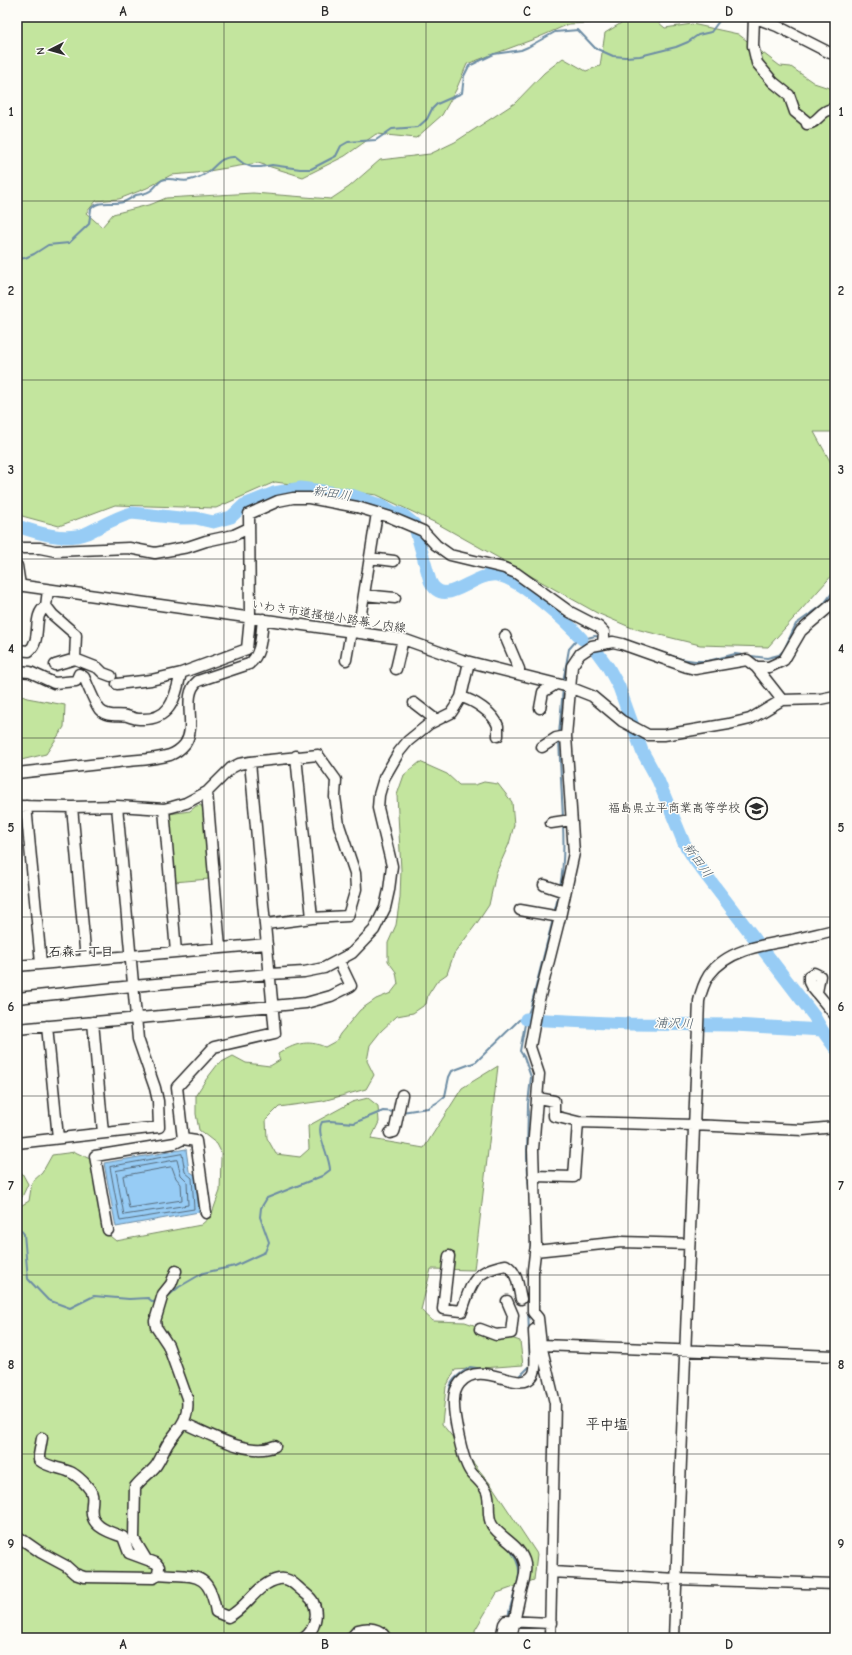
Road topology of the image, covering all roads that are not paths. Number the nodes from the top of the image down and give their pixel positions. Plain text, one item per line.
1 (754, 17) edge
2 (835, 54) edge
3 (835, 109) edge
4 (377, 513) junction
5 (249, 528) junction
6 (17, 548) edge
7 (370, 558) junction
8 (394, 561) dead end
9 (17, 566) edge
10 (18, 585) edge
11 (48, 590) junction
12 (364, 595) junction
13 (395, 598) dead end
14 (835, 602) edge
15 (46, 606) junction
16 (250, 618) junction
17 (263, 619) junction
18 (355, 632) junction
19 (505, 636) dead end
20 (403, 639) junction
21 (602, 640) junction
22 (17, 650) edge
23 (76, 659) junction
24 (346, 660) dead end
25 (469, 662) junction
26 (55, 665) dead end
27 (756, 667) junction
28 (396, 669) dead end
29 (17, 671) edge
30 (181, 673) junction
31 (519, 674) junction
32 (563, 685) junction
33 (835, 696) edge
34 (460, 697) junction
35 (782, 700) junction
36 (414, 703) dead end
37 (540, 708) dead end
38 (436, 720) junction
39 (498, 736) dead end
40 (566, 736) junction
41 (542, 747) dead end
42 (296, 756) junction
43 (250, 762) junction
44 (17, 773) edge
45 (206, 792) junction
46 (21, 806) edge
47 (117, 806) junction
48 (72, 807) junction
49 (164, 809) junction
50 (571, 820) junction
51 (551, 824) dead end
52 (544, 885) dead end
53 (565, 892) junction
54 (520, 910) dead end
55 (560, 917) junction
56 (312, 918) junction
57 (266, 924) junction
58 (835, 930) edge
59 (267, 944) junction
60 (220, 948) junction
61 (176, 952) junction
62 (130, 956) junction
63 (86, 960) junction
64 (339, 961) junction
65 (41, 964) junction
66 (17, 966) edge
67 (270, 974) junction
68 (133, 986) junction
69 (817, 992) dead end
70 (17, 998) edge
71 (273, 1006) junction
72 (835, 1015) edge
73 (136, 1018) junction
74 (93, 1022) junction
75 (47, 1026) junction
76 (17, 1029) edge
77 (402, 1095) dead end
78 (538, 1098) junction
79 (578, 1122) junction
80 (693, 1125) junction
81 (835, 1127) edge
82 (103, 1133) junction
83 (390, 1133) dead end
84 (58, 1138) junction
85 (183, 1139) junction
86 (17, 1143) edge
87 (533, 1176) junction
88 (206, 1213) dead end
89 (108, 1230) dead end
90 (689, 1244) junction
91 (535, 1251) junction
92 (448, 1256) dead end
93 (176, 1271) dead end
94 (533, 1298) junction
95 (521, 1299) junction
96 (533, 1312) junction
97 (480, 1329) dead end
98 (541, 1345) junction
99 (685, 1349) junction
100 (835, 1356) edge
101 (183, 1422) junction
102 (42, 1438) dead end
103 (275, 1446) dead end
104 (17, 1536) edge
105 (146, 1559) junction
106 (552, 1572) junction
107 (158, 1574) junction
108 (676, 1579) junction
109 (835, 1584) edge
110 (514, 1621) junction
111 (551, 1623) junction
112 (304, 1638) edge
113 (351, 1638) edge
114 (386, 1638) edge
115 (501, 1638) edge
116 (511, 1638) edge
117 (550, 1638) edge
118 (674, 1638) edge

1 - 2 street
1 - 3 street
4 - 5 street
4 - 7 street
4 - 21 street
5 - 6 street
5 - 16 street
7 - 8 street
7 - 12 street
9 - 10 street
10 - 11 street, いわき市道搔槌小路幕ノ内線
11 - 15 street
11 - 16 street, いわき市道搔槌小路幕ノ内線
12 - 13 street
12 - 18 street
14 - 27 street
15 - 22 street
15 - 23 street
16 - 17 street, いわき市道搔槌小路幕ノ内線
16 - 30 street
17 - 18 street, いわき市道搔槌小路幕ノ内線
17 - 44 street
18 - 20 street, いわき市道搔槌小路幕ノ内線
18 - 24 street
19 - 31 street
20 - 25 street, いわき市道搔槌小路幕ノ内線
20 - 28 street
21 - 27 street
21 - 32 street
23 - 26 street
23 - 30 street
25 - 31 street, いわき市道搔槌小路幕ノ内線
25 - 34 street
27 - 35 street
29 - 30 street
31 - 32 street, いわき市道搔槌小路幕ノ内線
32 - 35 street, いわき市道搔槌小路幕ノ内線
32 - 37 street
32 - 40 street
33 - 35 street
34 - 38 street
34 - 39 street
36 - 38 street
38 - 64 street
40 - 41 street
40 - 50 street
42 - 43 street
42 - 56 street
42 - 56 street
43 - 45 street
43 - 57 street
45 - 49 street
45 - 60 street
46 - 48 street
46 - 65 street
47 - 48 street
47 - 49 street
47 - 62 street
48 - 63 street
49 - 61 street
50 - 51 street
50 - 53 street
52 - 53 street
53 - 55 street
54 - 55 street
55 - 78 street
56 - 57 street
57 - 59 street
58 - 80 street
59 - 60 street
59 - 67 street
60 - 61 street
61 - 62 street
62 - 63 street
62 - 68 street
63 - 65 street
64 - 67 street
64 - 71 street
65 - 66 street
67 - 68 street
67 - 71 street
68 - 70 street
68 - 73 street
69 - 72 street
71 - 73 street
71 - 85 street
73 - 74 street
73 - 82 street
74 - 75 street
74 - 82 street
75 - 76 street
75 - 84 street
77 - 83 street
78 - 79 street
78 - 87 street
79 - 80 street
79 - 87 street
80 - 81 street
80 - 90 street
82 - 84 street
84 - 86 street
85 - 88 street
85 - 89 street
87 - 91 street
90 - 91 street
90 - 99 street
91 - 94 street
92 - 95 street
93 - 101 street
94 - 95 street
94 - 96 street
95 - 97 street
96 - 98 street
96 - 110 street
98 - 99 street
98 - 106 street
99 - 100 street
99 - 108 street
101 - 103 street
101 - 105 street
102 - 105 street
104 - 107 street
105 - 107 street
106 - 108 street
106 - 111 street
107 - 112 street
108 - 109 street
108 - 118 street
110 - 111 street
110 - 115 street
110 - 116 street
111 - 117 street
113 - 114 street

